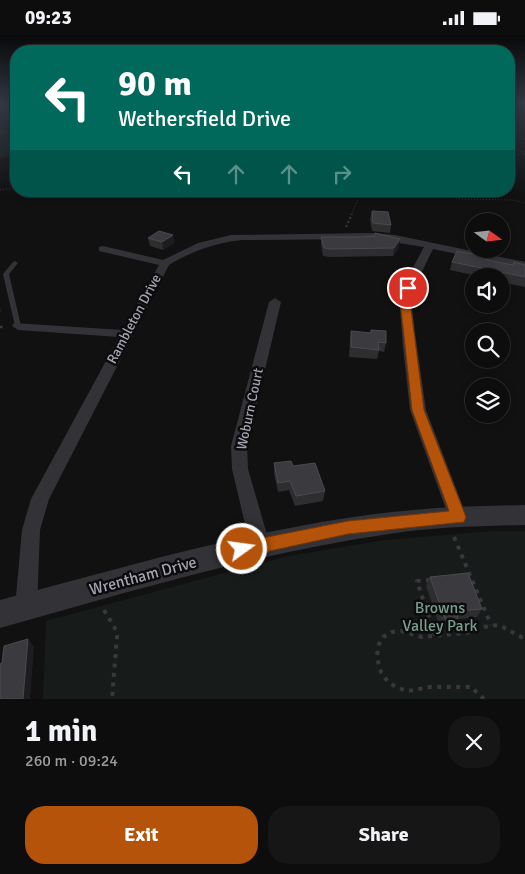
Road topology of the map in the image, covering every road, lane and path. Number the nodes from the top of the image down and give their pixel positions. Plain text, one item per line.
1 (358, 197) edge
2 (452, 197) edge
3 (525, 203) edge
4 (345, 236) junction
5 (430, 245) junction
6 (103, 249) dead end
7 (15, 263) dead end
8 (165, 263) junction
9 (525, 265) edge
10 (275, 302) dead end
11 (18, 326) joint
12 (126, 334) junction
13 (525, 515) edge
14 (456, 527) junction
15 (260, 545) junction
16 (469, 576) junction
17 (460, 577) edge
18 (434, 579) edge
19 (26, 607) junction
20 (104, 609) dead end
21 (0, 614) edge
22 (491, 625) junction
23 (435, 635) junction
24 (525, 639) edge
25 (112, 699) edge
26 (484, 699) edge

1 - 4 path
2 - 3 path
4 - 5 street, Rambleton Drive
4 - 8 street, Rambleton Drive
5 - 9 street, Rambleton Drive
5 - 14 street
6 - 8 street
7 - 11 lane
8 - 12 street, Rambleton Drive
10 - 15 street, Woburn Court
11 - 12 street
12 - 19 street, Rambleton Drive
13 - 14 street, Wrentham Drive
14 - 15 street, Wrentham Drive
14 - 16 path
15 - 19 street, Wrentham Drive
16 - 17 path
16 - 22 path
18 - 23 path
19 - 21 street, Wrentham Drive
20 - 25 path
22 - 23 path
22 - 24 path
23 - 26 path

